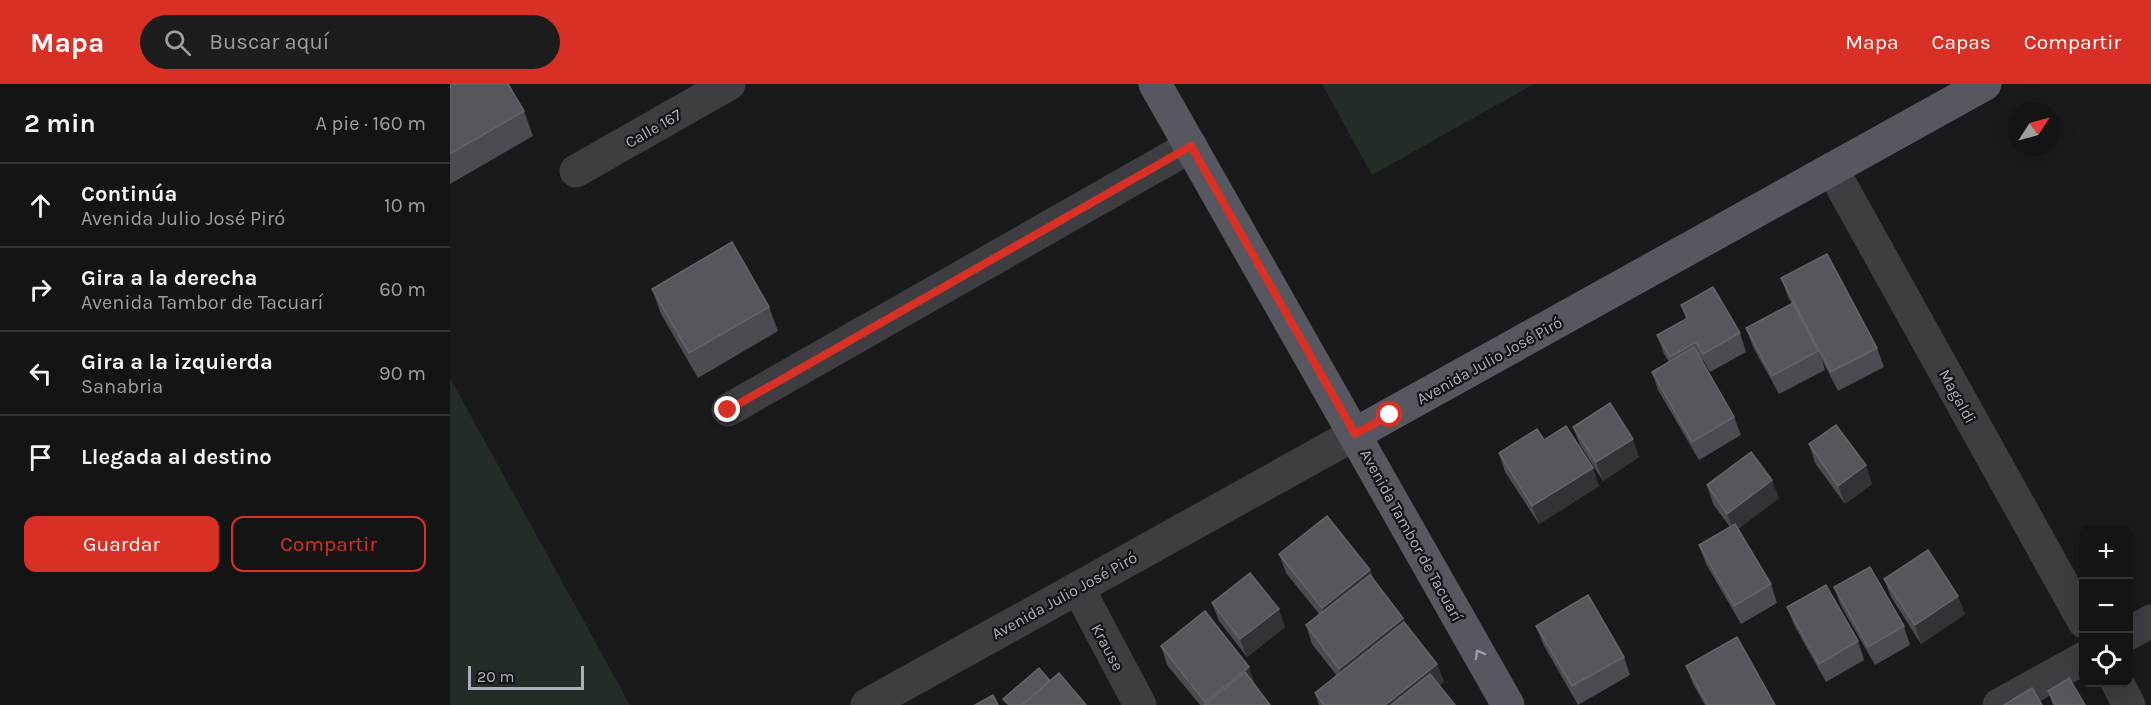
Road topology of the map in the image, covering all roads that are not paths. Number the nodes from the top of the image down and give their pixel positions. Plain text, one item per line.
1 (729, 84) edge
2 (1155, 84) edge
3 (1985, 84) edge
4 (1191, 146) junction
5 (1832, 169) junction
6 (576, 171) dead end
7 (728, 410) dead end
8 (1355, 434) junction
9 (1078, 588) junction
10 (2079, 613) edge
11 (2151, 621) edge
12 (2133, 630) edge
13 (2079, 661) edge
14 (2120, 687) edge
15 (867, 705) edge
16 (1140, 705) edge
17 (1508, 705) edge
18 (1999, 705) edge
19 (2130, 705) edge

1 - 6 street, Calle 167
2 - 4 main road, Avenida Tambor de Tacuarí
3 - 5 main road, Avenida Julio José Piró
4 - 7 street
4 - 8 main road, Avenida Tambor de Tacuarí
5 - 8 main road, Avenida Julio José Piró
5 - 10 street, Magaldi
8 - 9 street, Avenida Julio José Piró
17 -> 8 main road, Avenida Tambor de Tacuarí
9 - 15 street, Avenida Julio José Piró
9 - 16 street, Krause
11 - 12 street
13 - 18 street
14 - 19 street

